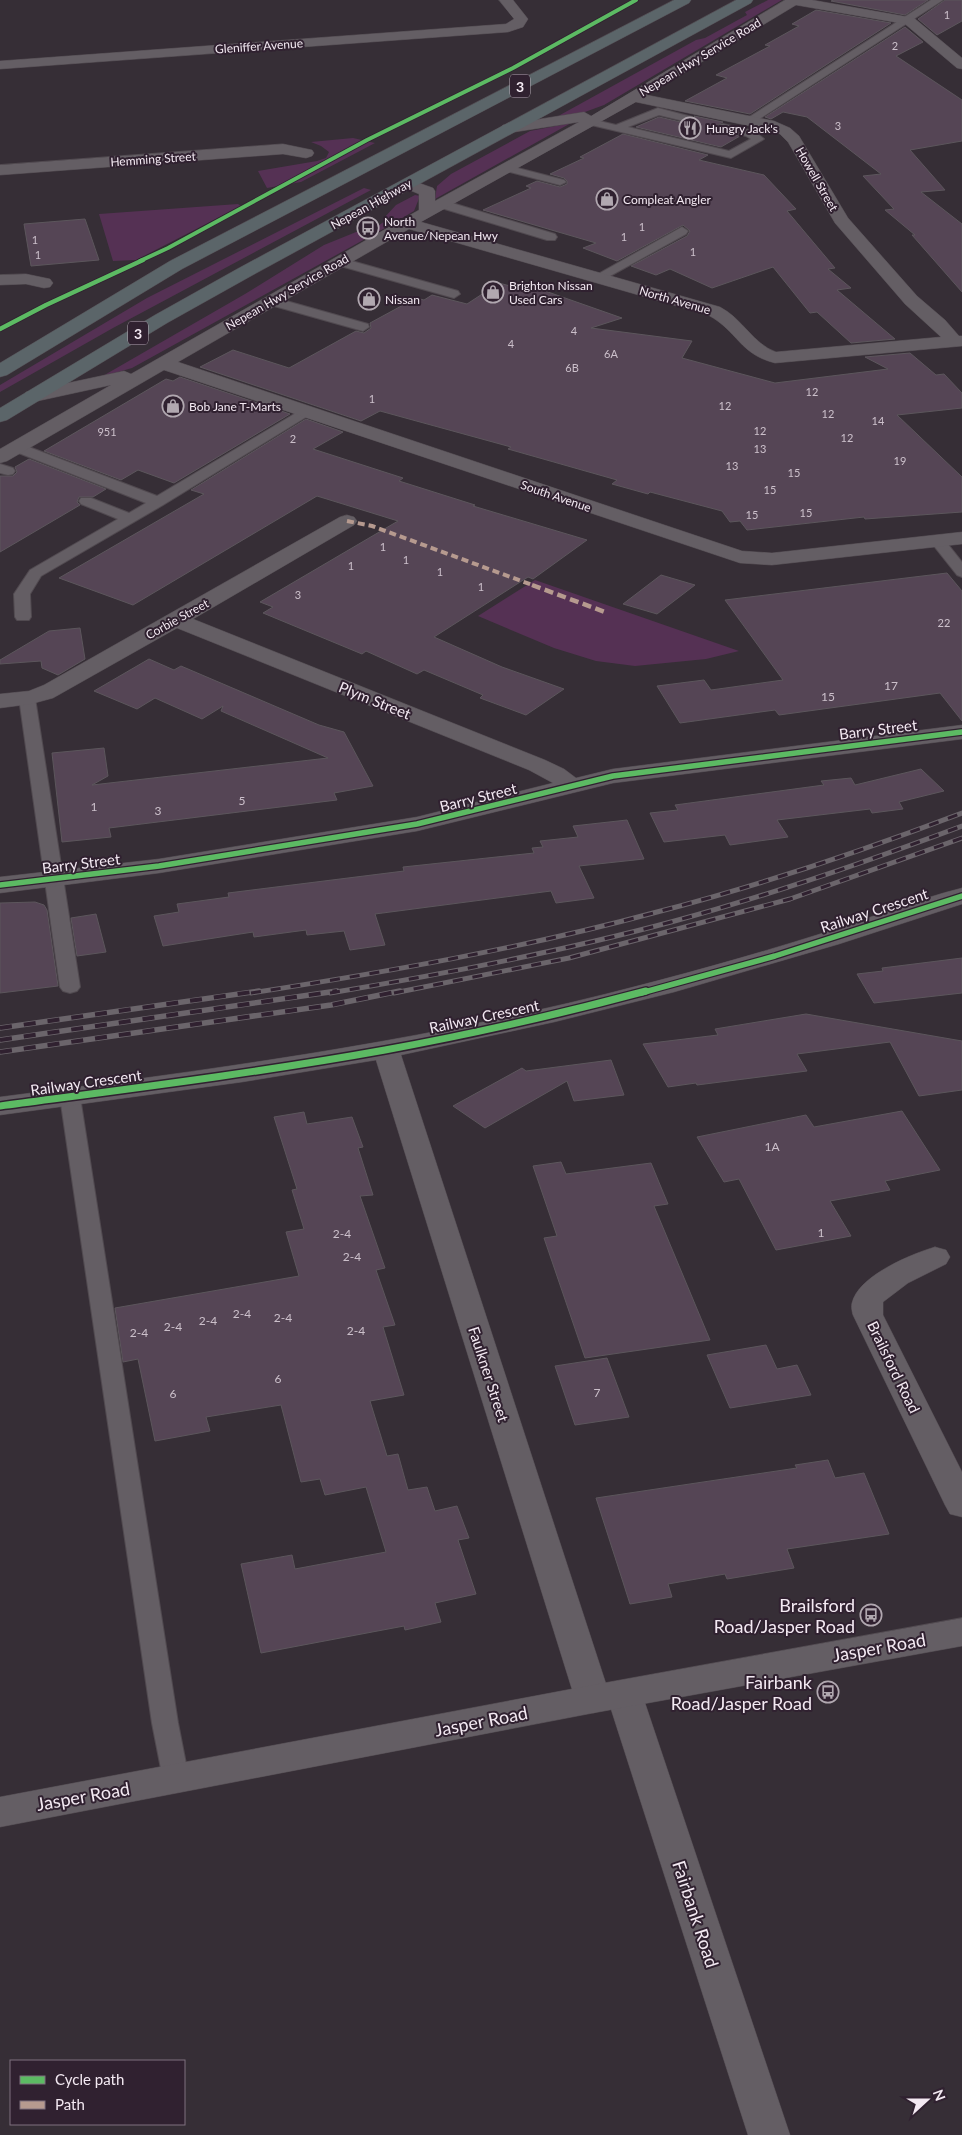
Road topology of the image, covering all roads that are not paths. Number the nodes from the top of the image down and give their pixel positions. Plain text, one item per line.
1 (506, 0) edge
2 (684, 0) edge
3 (746, 0) edge
4 (794, 0) edge
5 (938, 0) edge
6 (905, 21) junction
7 (0, 65) edge
8 (962, 65) edge
9 (634, 97) junction
10 (606, 114) junction
11 (688, 119) dead end
12 (749, 121) junction
13 (591, 122) junction
14 (723, 127) dead end
15 (508, 128) junction
16 (617, 128) junction
17 (306, 153) dead end
18 (506, 168) junction
19 (0, 170) edge
20 (357, 171) junction
21 (560, 182) dead end
22 (408, 184) junction
23 (442, 204) junction
24 (427, 213) junction
25 (407, 223) junction
26 (682, 230) dead end
27 (551, 237) dead end
28 (340, 262) junction
29 (597, 278) junction
30 (0, 280) edge
31 (44, 283) dead end
32 (454, 294) dead end
33 (272, 301) junction
34 (364, 327) dead end
35 (952, 342) edge
36 (154, 367) junction
37 (0, 371) edge
38 (30, 398) junction
39 (306, 411) junction
40 (0, 416) edge
41 (0, 434) edge
42 (6, 461) edge
43 (86, 501) dead end
44 (158, 502) junction
45 (130, 518) junction
46 (347, 521) dead end
47 (962, 538) edge
48 (938, 541) junction
49 (962, 572) edge
50 (23, 617) dead end
51 (176, 620) junction
52 (27, 698) junction
53 (0, 701) edge
54 (962, 732) edge
55 (571, 786) junction
56 (53, 879) junction
57 (0, 885) edge
58 (962, 896) edge
59 (70, 988) dead end
60 (386, 1050) junction
61 (70, 1096) junction
62 (0, 1106) edge
63 (935, 1257) dead end
64 (962, 1505) edge
65 (962, 1632) edge
66 (608, 1696) junction
67 (176, 1779) junction
68 (0, 1812) edge
69 (769, 2135) edge

1 - 7 street, Gleniffer Avenue
2 - 20 highway, 3
3 - 15 highway, Nepean Highway / 3
4 - 6 street
4 - 9 street, Nepean Hwy Service Road
5 - 6 lane
6 - 8 street
6 - 12 lane
9 - 10 street, Nepean Hwy Service Road
9 - 12 street, Howell Street
10 - 13 street, Nepean Hwy Service Road
10 - 15 street, Nepean Hwy Service Road
11 - 16 lane
12 - 35 street, Howell Street
13 - 16 lane
13 - 18 street, Nepean Hwy Service Road
14 - 16 lane
15 - 22 highway, Nepean Highway / 3
17 - 19 street, Hemming Street
18 - 21 lane
18 - 23 street, Nepean Hwy Service Road
20 - 22 highway
20 - 37 highway, 3
22 - 24 street
22 - 38 highway, Nepean Highway / 3
23 - 24 street, Nepean Hwy Service Road
23 - 27 lane
24 - 25 street, Nepean Hwy Service Road
25 - 28 street, Nepean Hwy Service Road
25 - 29 street, North Avenue
26 - 29 lane
28 - 32 lane
28 - 33 street, Nepean Hwy Service Road
29 - 35 street, North Avenue
30 - 31 street
33 - 34 lane
33 - 36 street, Nepean Hwy Service Road
36 - 38 street, Nepean Hwy Service Road
36 - 39 street, South Avenue
36 - 42 street, Nepean Hwy Service Road
38 - 40 highway, Nepean Highway / 3
38 - 41 highway
39 - 44 lane
39 - 48 street, South Avenue
42 - 44 lane
43 - 45 lane
44 - 45 lane
45 - 50 lane
46 - 51 street, Corbie Street
47 - 48 street, South Avenue
48 - 49 lane
51 - 52 street, Corbie Street
51 - 55 street, Plym Street
52 - 53 street, Corbie Street
52 - 56 lane
54 - 55 street, Barry Street
55 - 56 street, Barry Street
56 - 57 street, Barry Street
56 - 59 lane
58 - 60 street, Railway Crescent
60 - 61 street, Railway Crescent
60 - 66 street, Faulkner Street
61 - 62 street, Railway Crescent
61 - 67 lane
63 - 64 street, Brailsford Road
65 - 66 street, Jasper Road
66 - 67 street, Jasper Road
66 - 69 street, Fairbank Road
67 - 68 street, Jasper Road

